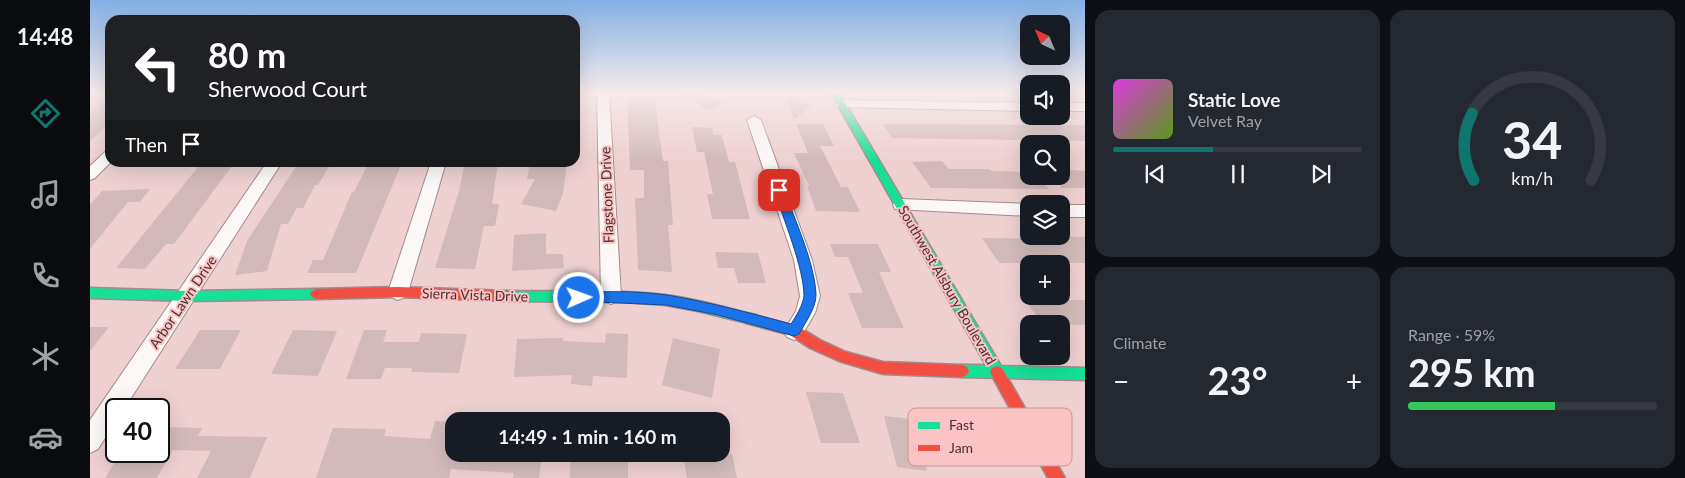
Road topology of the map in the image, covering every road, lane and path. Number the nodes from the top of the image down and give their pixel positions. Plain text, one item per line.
1 (604, 115) edge
2 (849, 115) edge
3 (754, 120) dead end
4 (105, 160) edge
5 (272, 167) edge
6 (437, 167) edge
7 (90, 175) edge
8 (901, 204) junction
9 (1020, 210) edge
10 (1070, 210) edge
11 (1085, 211) edge
12 (398, 292) junction
13 (90, 293) edge
14 (188, 296) junction
15 (611, 296) junction
16 (794, 330) junction
17 (998, 373) junction
18 (1085, 374) edge
19 (1018, 408) edge
20 (90, 441) edge
21 (1050, 466) edge
22 (1057, 478) edge

1 - 15 street, Flagstone Drive
2 - 8 street, Southwest Alsbury Boulevard
3 - 16 street
4 - 7 street
5 - 14 street, Arbor Lawn Drive
6 - 12 street
8 - 9 street
8 - 17 street, Southwest Alsbury Boulevard
10 - 11 street
12 - 14 street, Sierra Vista Drive
12 - 15 street, Sierra Vista Drive
13 - 14 street, Sierra Vista Drive
14 - 20 street, Arbor Lawn Drive
15 - 16 street, Sierra Vista Drive
16 - 17 street, Sierra Vista Drive
17 - 18 street, Sierra Vista Drive
17 - 19 street, Southwest Alsbury Boulevard
21 - 22 street, Southwest Alsbury Boulevard

